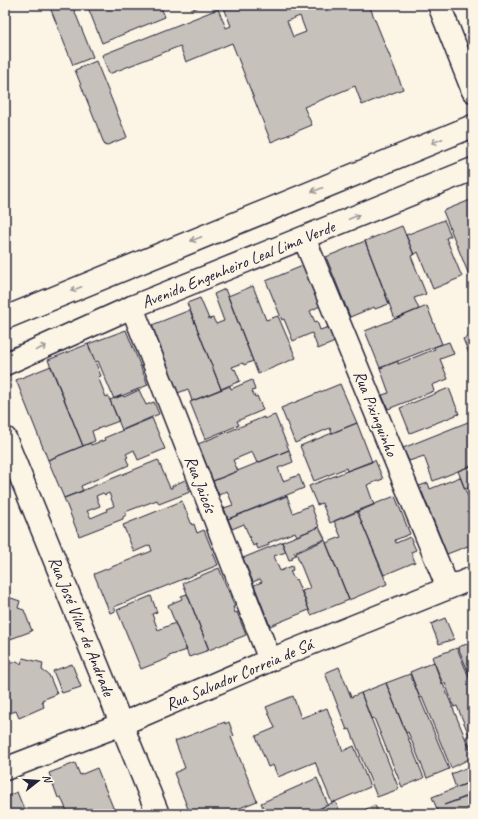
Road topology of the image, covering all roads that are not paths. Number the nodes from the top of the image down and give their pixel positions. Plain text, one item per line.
1 (439, 5) edge
2 (473, 91) edge
3 (473, 126) edge
4 (473, 169) edge
5 (304, 238) junction
6 (132, 307) junction
7 (5, 318) edge
8 (5, 364) edge
9 (5, 438) edge
10 (473, 578) edge
11 (448, 588) junction
12 (270, 660) junction
13 (122, 724) junction
14 (5, 769) edge
15 (158, 814) edge

1 - 2 street
3 -> 7 street
5 -> 4 street, Avenida Engenheiro Leal Lima Verde
5 - 6 street, Avenida Engenheiro Leal Lima Verde
5 - 11 street, Rua Pixinguinho
8 -> 6 street, Avenida Engenheiro Leal Lima Verde
6 - 12 street, Rua Jaicós
9 - 13 street, Rua José Vilar de Andrade
10 - 11 street, Rua Salvador Correia de Sá
11 - 12 street, Rua Salvador Correia de Sá
12 - 13 street, Rua Salvador Correia de Sá
13 - 14 street, Rua Salvador Correia de Sá
13 - 15 street, Rua José Vilar de Andrade

